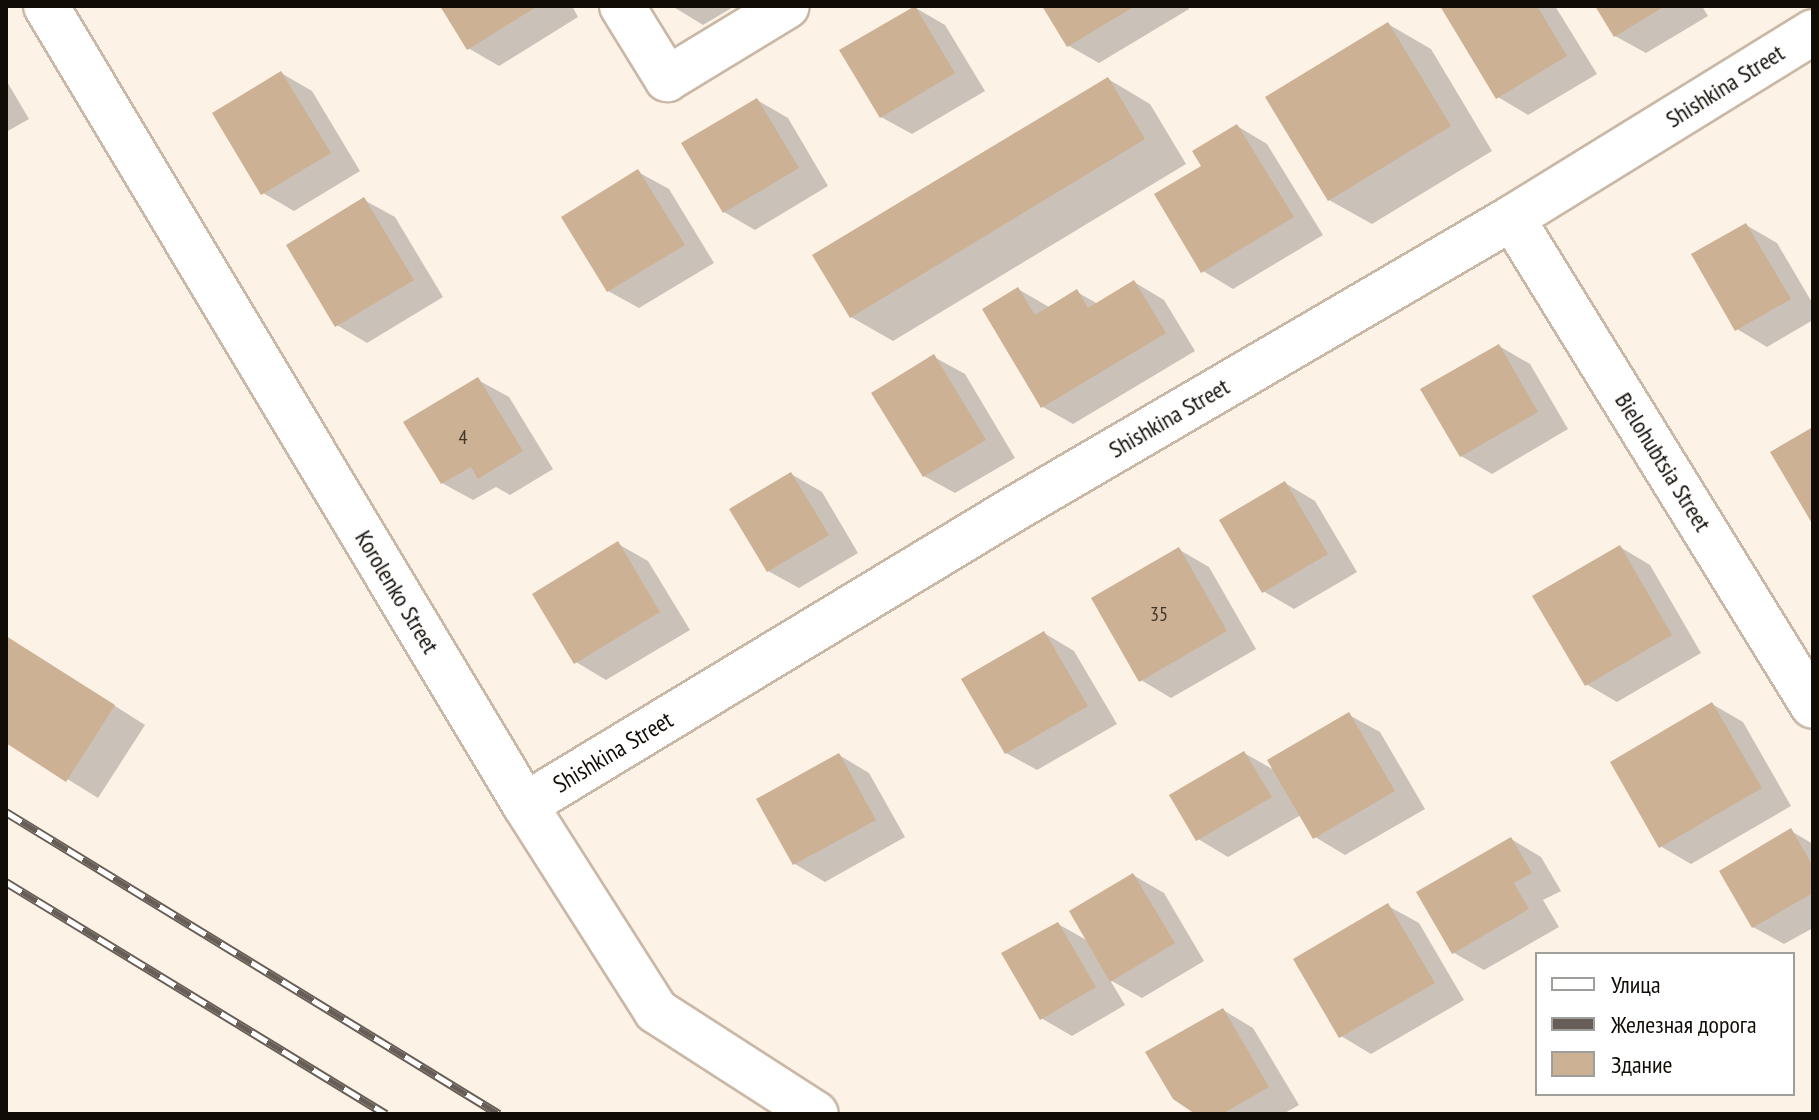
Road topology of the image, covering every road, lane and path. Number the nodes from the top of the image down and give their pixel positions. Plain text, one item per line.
1 (46, 6) edge
2 (622, 6) edge
3 (787, 6) edge
4 (1813, 32) edge
5 (1512, 218) junction
6 (1813, 706) edge
7 (525, 805) junction
8 (816, 1114) edge

1 - 7 street, Korolenko Street
2 - 3 street
4 - 5 street, Shishkina Street
5 - 6 street, Bielohubtsia Street
5 - 7 street, Shishkina Street
7 - 8 street, Korolenko Street

